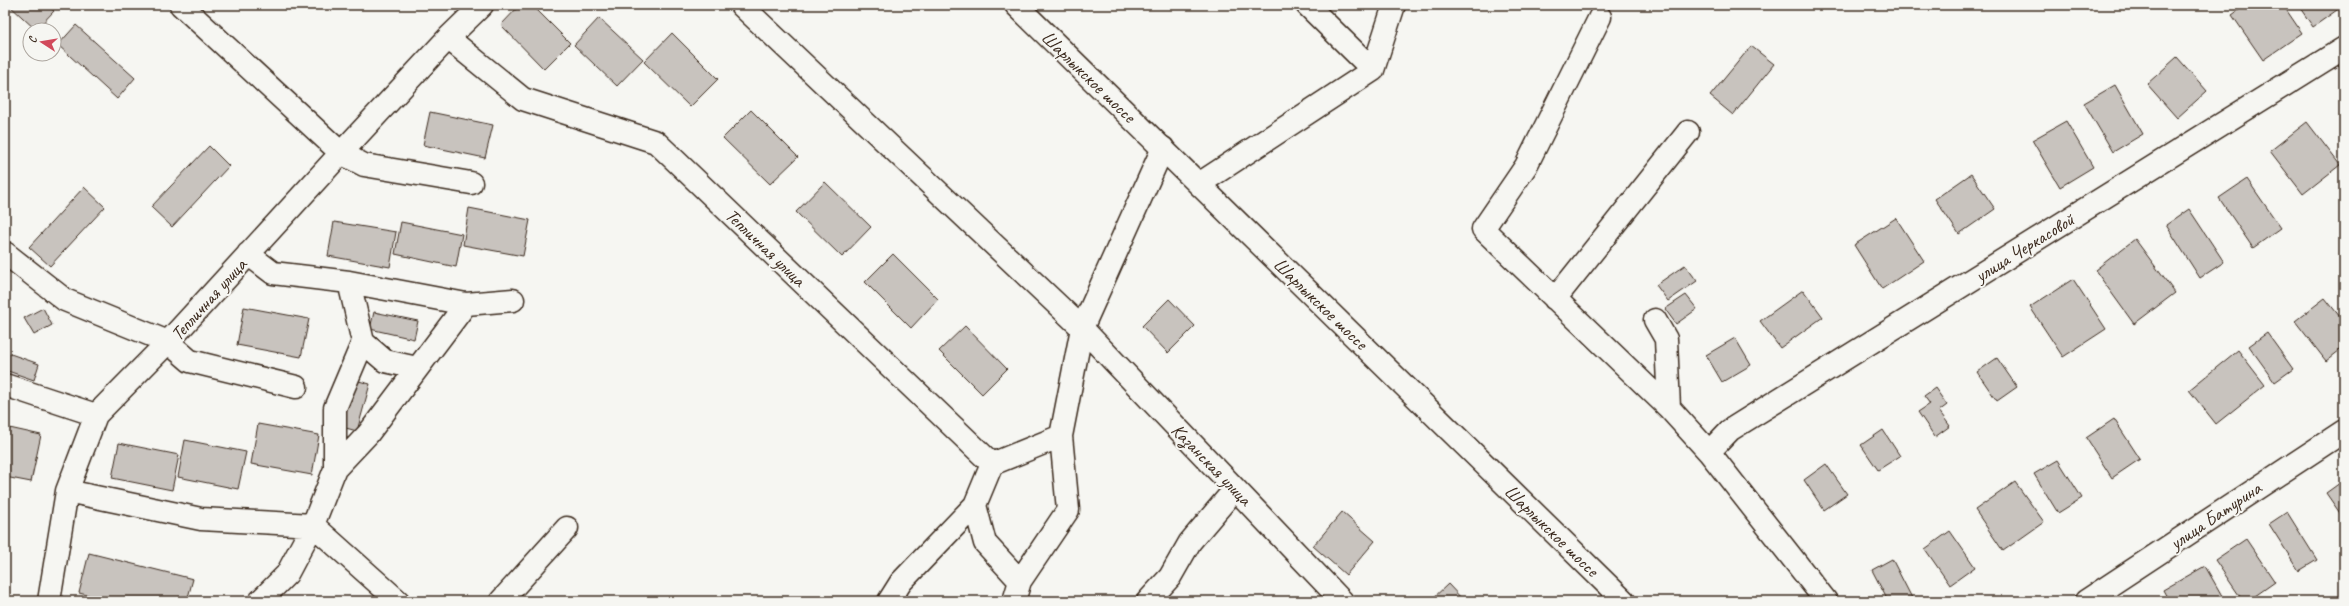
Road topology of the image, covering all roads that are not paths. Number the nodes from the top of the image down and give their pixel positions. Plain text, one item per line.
1 (181, 5) edge
2 (482, 5) edge
3 (741, 5) edge
4 (1016, 5) edge
5 (1307, 5) edge
6 (1394, 5) edge
7 (1600, 17) dead end
8 (448, 38) junction
9 (2344, 48) edge
10 (1373, 70) junction
11 (1688, 132) dead end
12 (1162, 148) junction
13 (341, 153) junction
14 (471, 183) dead end
15 (1200, 184) junction
16 (5, 253) edge
17 (248, 254) junction
18 (349, 282) junction
19 (1555, 299) junction
20 (513, 300) dead end
21 (466, 304) junction
22 (1655, 320) dead end
23 (1082, 328) junction
24 (168, 342) junction
25 (363, 342) junction
26 (417, 368) junction
27 (5, 385) edge
28 (296, 387) dead end
29 (1669, 408) junction
30 (96, 416) junction
31 (2344, 431) edge
32 (1061, 436) junction
33 (1709, 452) junction
34 (992, 464) junction
35 (335, 469) junction
36 (1236, 489) junction
37 (67, 491) junction
38 (975, 505) junction
39 (313, 525) junction
40 (567, 528) dead end
41 (1017, 591) edge
42 (49, 601) edge
43 (260, 601) edge
44 (398, 601) edge
45 (502, 601) edge
46 (888, 601) edge
47 (1148, 601) edge
48 (1342, 601) edge
49 (1624, 601) edge
50 (1826, 601) edge
51 (2086, 601) edge

1 - 13 street
2 - 8 street, Тепличная улица
3 - 23 street, Казанская улица
4 - 12 street, Шарлыкское шоссе
5 - 10 street
6 - 10 street
7 - 19 street
8 - 13 street, Тепличная улица
8 - 34 street, Тепличная улица
9 - 33 street, улица Черкасовой
10 - 15 street
11 - 19 street
12 - 15 street, Шарлыкское шоссе
12 - 23 street
13 - 14 street
13 - 17 street, Тепличная улица
15 - 49 street, Шарлыкское шоссе
16 - 24 street
17 - 18 street
17 - 24 street, Тепличная улица
18 - 21 street
18 - 25 street
19 - 29 street
20 - 21 street
21 - 26 street
22 - 29 street
23 - 32 street
23 - 36 street, Казанская улица
24 - 28 street
24 - 30 street, Тепличная улица
25 - 26 street
25 - 35 street
26 - 35 street
27 - 30 street
29 - 33 street
30 - 37 street, Тепличная улица
31 - 51 street, улица Батурина
32 - 34 street
32 - 41 street
33 - 50 street
34 - 38 street
35 - 39 street
36 - 47 street
36 - 48 street, Казанская улица
37 - 39 street
37 - 42 street, Тепличная улица
38 - 41 street
38 - 46 street
39 - 43 street
39 - 44 street
40 - 45 street

